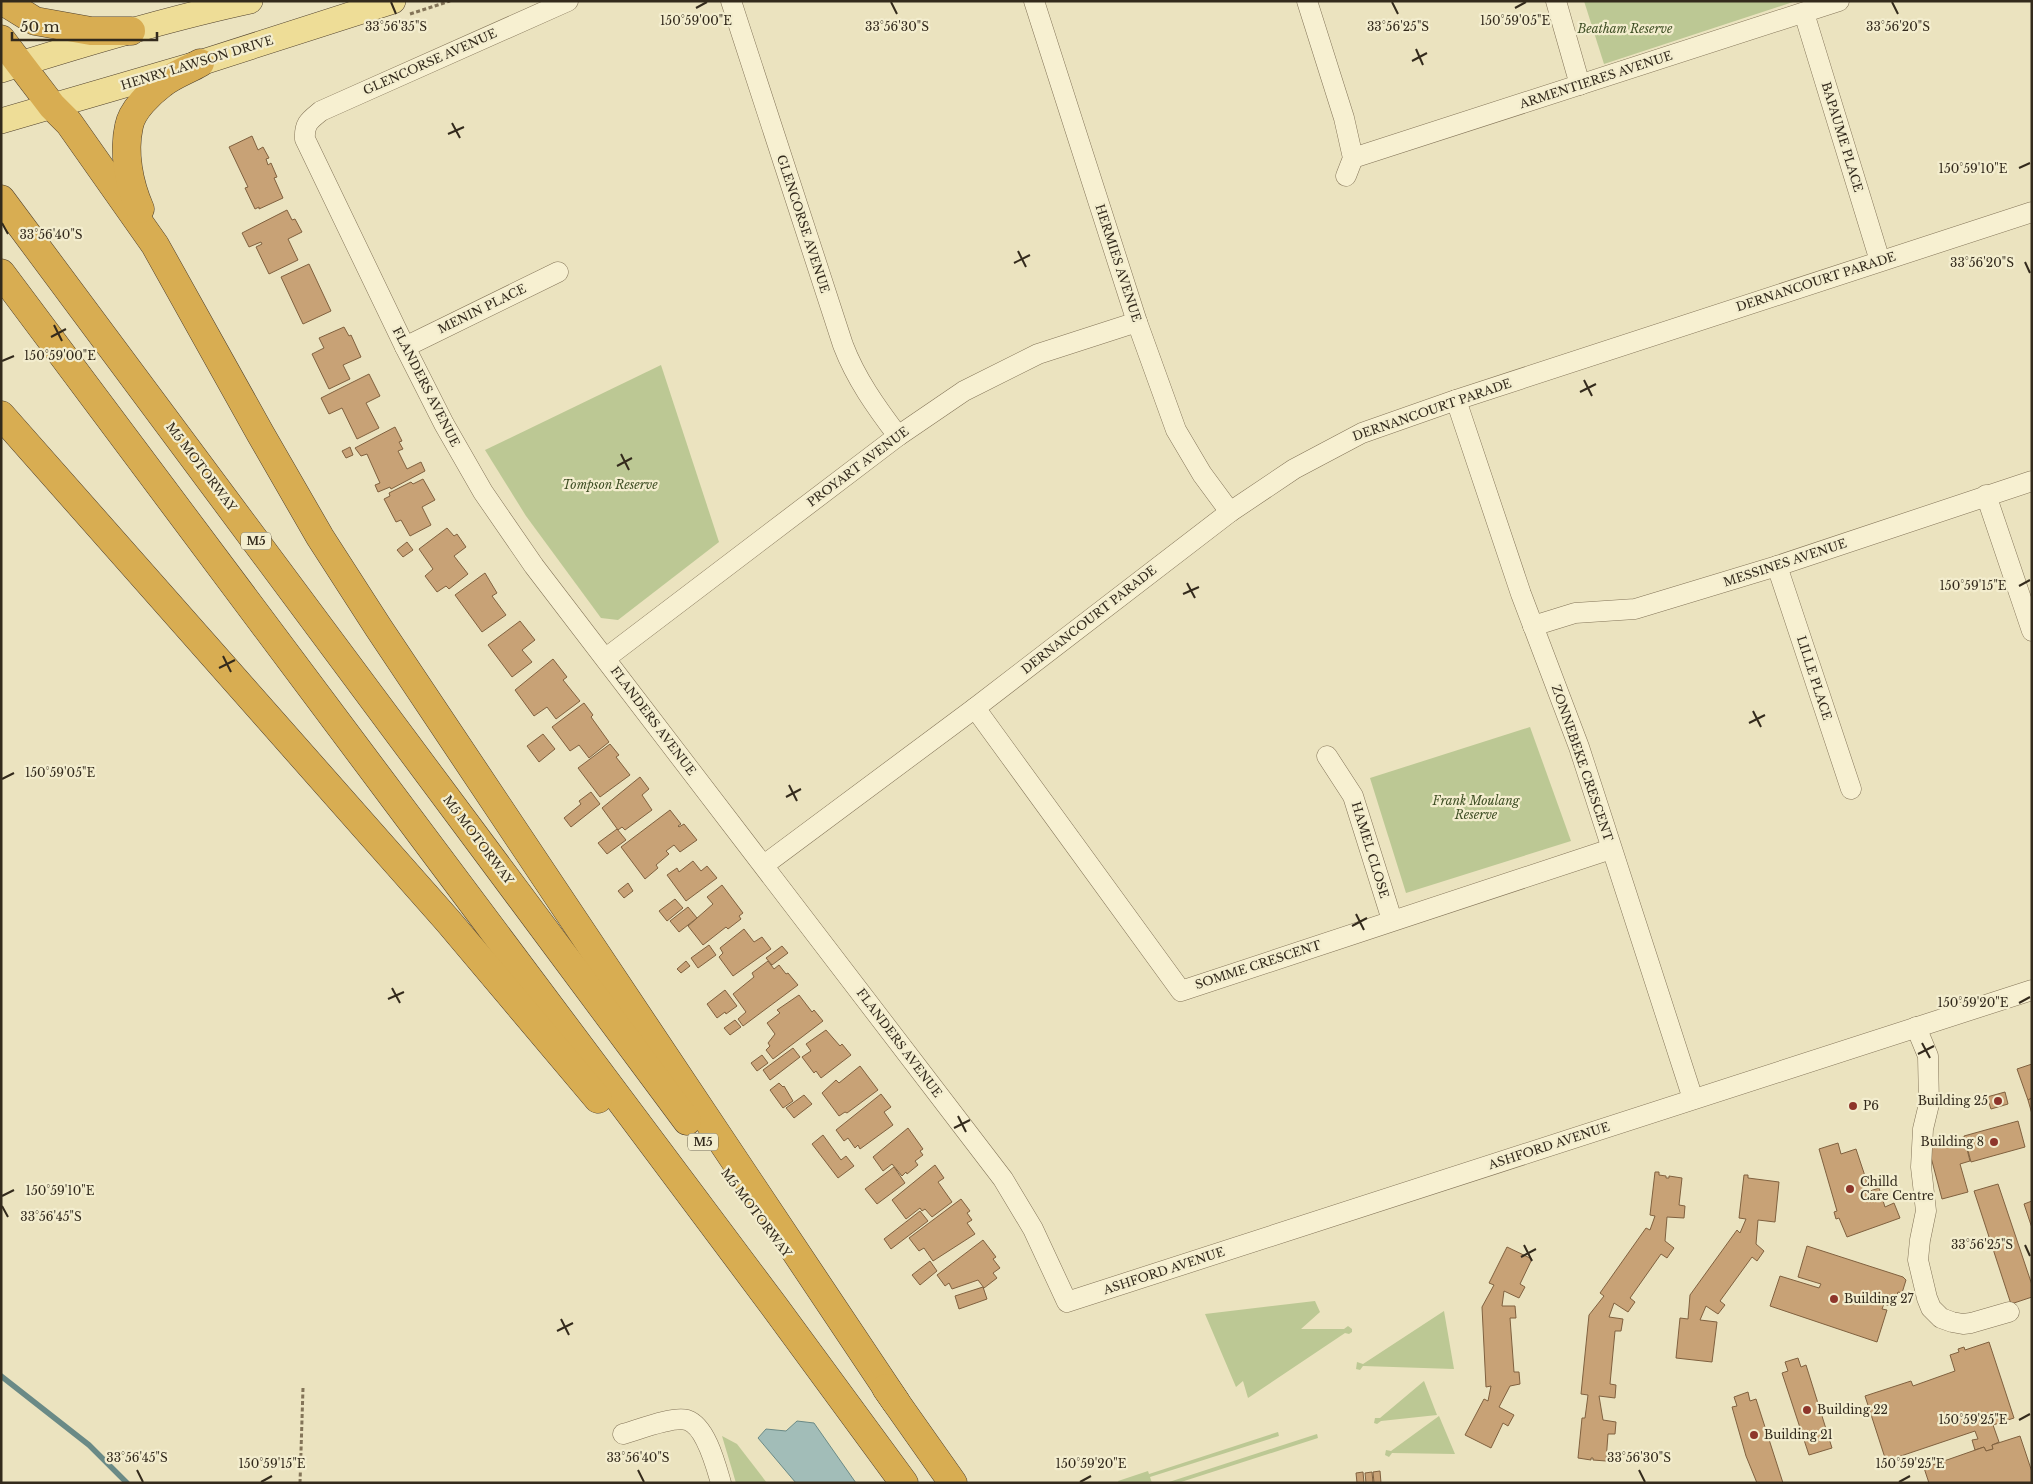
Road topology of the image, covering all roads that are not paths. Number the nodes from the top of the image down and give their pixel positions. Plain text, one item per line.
1 (3, 1) edge
2 (250, 1) edge
3 (392, 1) edge
4 (568, 1) edge
5 (732, 1) edge
6 (1034, 1) edge
7 (1307, 1) edge
8 (1556, 1) edge
9 (1839, 1) edge
10 (1804, 13) junction
11 (131, 31) junction
12 (1, 39) edge
13 (200, 63) junction
14 (11, 67) edge
15 (1580, 85) junction
16 (52, 106) junction
17 (321, 111) joint
18 (4, 120) edge
19 (1, 199) edge
20 (2032, 212) edge
21 (155, 245) junction
22 (1880, 261) junction
23 (558, 272) dead end
24 (1, 273) edge
25 (1137, 322) junction
26 (405, 347) junction
27 (1456, 400) junction
28 (1, 415) edge
29 (898, 436) junction
30 (2032, 481) edge
31 (1986, 495) junction
32 (1230, 512) junction
33 (1777, 566) junction
34 (1533, 626) junction
35 (2032, 631) edge
36 (606, 658) junction
37 (975, 708) junction
38 (1327, 756) dead end
39 (1851, 789) dead end
40 (1610, 849) junction
41 (764, 865) junction
42 (1392, 920) junction
43 (2032, 990) edge
44 (1916, 1027) junction
45 (1693, 1099) junction
46 (1067, 1302) joint
47 (774, 1306) junction
48 (2009, 1312) dead end
49 (896, 1402) junction
50 (623, 1434) dead end
51 (721, 1483) edge
52 (904, 1483) edge
53 (953, 1483) edge

1 - 11 highway
2 - 11 main road
3 - 13 main road, HENRY LAWSON DRIVE
4 - 17 street, GLENCORSE AVENUE
5 - 29 street, GLENCORSE AVENUE
6 - 25 street, HERMIES AVENUE
7 - 15 street, ARMENTIERES AVENUE
8 - 15 street
9 - 10 street, ARMENTIERES AVENUE
10 - 15 street, ARMENTIERES AVENUE
10 - 22 street, BAPAUME PLACE
11 - 14 main road
12 - 14 highway
13 - 16 main road, HENRY LAWSON DRIVE
13 - 21 highway
14 - 16 highway
16 - 18 main road, HENRY LAWSON DRIVE
16 - 21 highway
17 - 26 street, FLANDERS AVENUE
19 - 49 highway, M5 MOTORWAY / M5
20 - 22 street, DERNANCOURT PARADE
21 - 49 highway
22 - 27 street, DERNANCOURT PARADE
23 - 26 street, MENIN PLACE
24 - 47 highway
25 - 29 street, PROYART AVENUE
25 - 32 street, HERMIES AVENUE
26 - 36 street, FLANDERS AVENUE
27 - 32 street, DERNANCOURT PARADE
27 - 34 street, ZONNEBEKE CRESCENT
28 - 47 highway
29 - 36 street, PROYART AVENUE
30 - 31 street, MESSINES AVENUE
31 - 33 street, MESSINES AVENUE
31 - 35 street
32 - 37 street, DERNANCOURT PARADE
33 - 34 street, MESSINES AVENUE
33 - 39 street, LILLE PLACE
34 - 40 street, ZONNEBEKE CRESCENT
36 - 41 street, FLANDERS AVENUE
37 - 41 street, DERNANCOURT PARADE
37 - 42 street, SOMME CRESCENT
38 - 42 street, HAMEL CLOSE
40 - 42 street, SOMME CRESCENT
40 - 45 street, ZONNEBEKE CRESCENT
41 - 46 street, FLANDERS AVENUE
43 - 44 street, ASHFORD AVENUE
44 - 45 street, ASHFORD AVENUE
44 - 48 street
45 - 46 street, ASHFORD AVENUE
47 - 52 highway
49 - 53 highway, M5 MOTORWAY / M5
50 - 51 street

